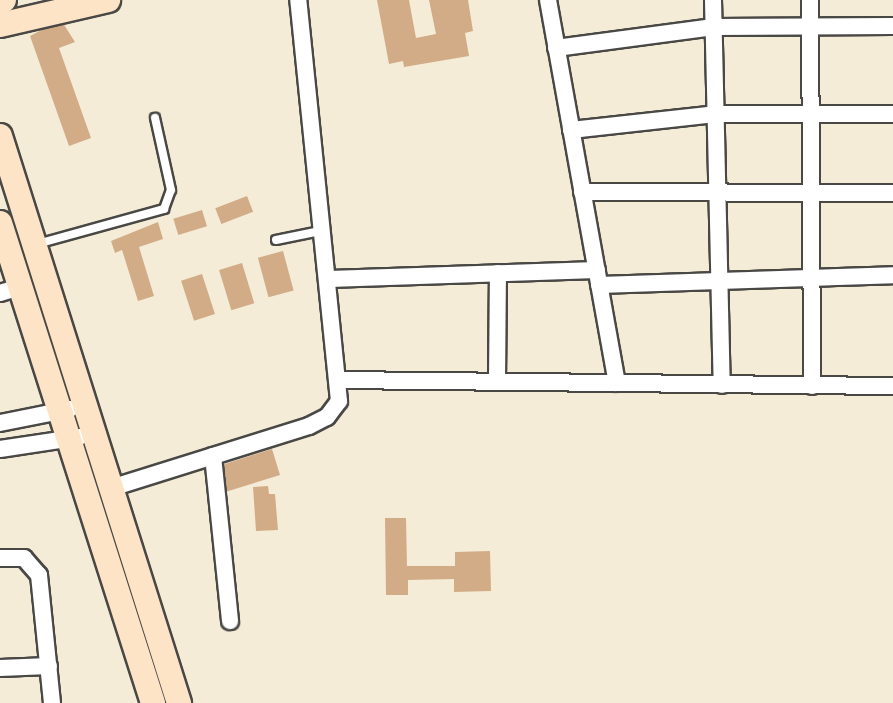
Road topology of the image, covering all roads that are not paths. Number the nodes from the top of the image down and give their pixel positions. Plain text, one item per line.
1 (108, 0) edge
2 (298, 0) edge
3 (548, 0) edge
4 (713, 0) edge
5 (810, 0) edge
6 (0, 25) edge
7 (893, 26) edge
8 (714, 27) junction
9 (811, 27) junction
10 (556, 48) junction
11 (716, 114) junction
12 (811, 114) junction
13 (893, 114) edge
14 (154, 118) dead end
15 (571, 130) junction
16 (0, 135) edge
17 (582, 192) junction
18 (893, 193) edge
19 (718, 194) junction
20 (811, 194) junction
21 (0, 223) edge
22 (325, 230) junction
23 (276, 240) dead end
24 (34, 244) junction
25 (498, 273) junction
26 (893, 275) edge
27 (598, 278) junction
28 (329, 279) junction
29 (811, 279) junction
30 (720, 284) junction
31 (10, 290) edge
32 (337, 380) junction
33 (496, 382) junction
34 (617, 383) junction
35 (722, 385) junction
36 (812, 386) junction
37 (893, 386) edge
38 (74, 408) junction
39 (0, 423) edge
40 (83, 436) junction
41 (0, 449) edge
42 (213, 456) junction
43 (111, 489) junction
44 (0, 558) edge
45 (230, 621) dead end
46 (49, 666) junction
47 (0, 668) edge
48 (52, 703) edge
49 (153, 703) edge
50 (179, 703) edge

1 - 6 main road
2 - 22 street
3 - 10 street
4 - 8 street
5 - 9 street
7 - 9 street
8 - 9 street
8 - 10 street
8 - 11 street
9 - 12 street
10 - 15 street
11 - 12 street
11 - 15 street
11 - 19 street
12 - 13 street
12 - 20 street
14 - 24 lane
15 - 17 street
16 - 24 main road
17 - 19 street
17 - 27 street
18 - 20 street
19 - 20 street
19 - 30 street
20 - 29 street
21 - 31 main road
22 - 23 lane
22 - 28 street
24 - 38 main road
25 - 27 street
25 - 28 street
25 - 33 street
26 - 29 street
27 - 30 street
27 - 34 street
28 - 32 street
29 - 30 street
29 - 36 street
30 - 35 street
31 - 38 main road
32 - 33 street
32 - 42 street
33 - 34 street
34 - 35 street
35 - 36 street
36 - 37 street
38 - 39 street
38 - 40 main road
40 - 41 street
40 - 43 main road
40 - 49 main road
42 - 43 street
42 - 45 street
43 - 50 main road
44 - 46 street
46 - 47 street
46 - 48 street

